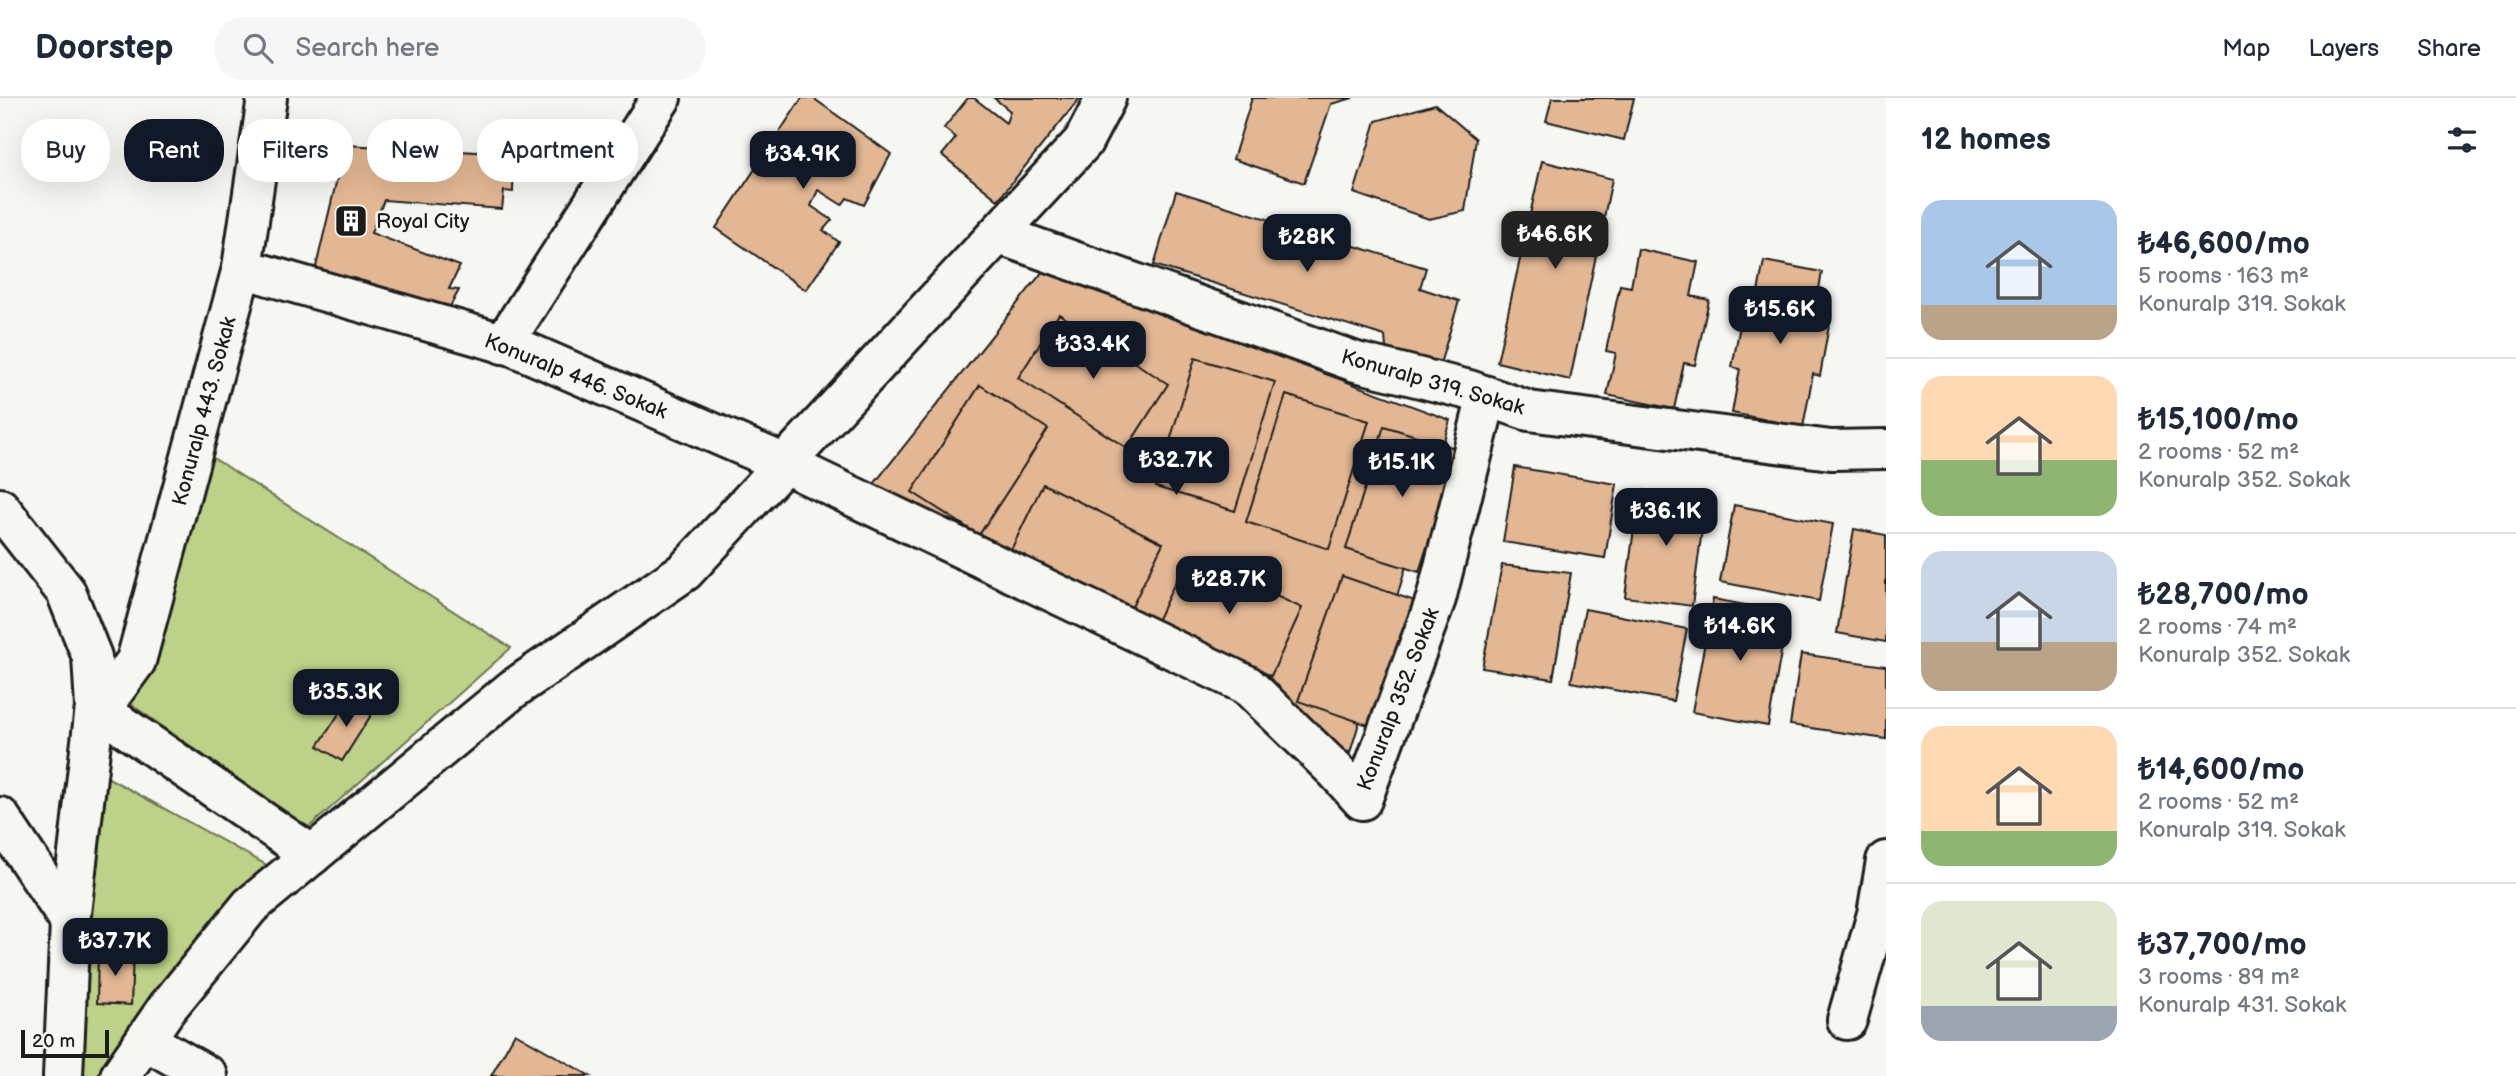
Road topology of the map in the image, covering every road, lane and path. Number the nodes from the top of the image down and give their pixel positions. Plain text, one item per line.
1 (267, 98) edge
2 (662, 98) edge
3 (1106, 98) edge
4 (998, 234) junction
5 (242, 268) junction
6 (503, 344) junction
7 (1487, 396) junction
8 (1886, 449) edge
9 (785, 464) junction
10 (0, 508) edge
11 (97, 708) junction
12 (0, 817) edge
13 (312, 855) junction
14 (1886, 862) edge
15 (70, 922) junction
16 (1847, 1020) dead end
17 (145, 1040) junction
18 (63, 1076) edge
19 (120, 1076) edge
20 (208, 1076) edge

1 - 5 street, Konuralp 443. Sokak
2 - 6 street
3 - 4 street
4 - 7 street, Konuralp 319. Sokak
4 - 9 street
5 - 6 street, Konuralp 446. Sokak
5 - 11 street, Konuralp 443. Sokak
6 - 9 street, Konuralp 446. Sokak
7 - 8 street, Konuralp 319. Sokak
7 - 9 street, Konuralp 352. Sokak
9 - 13 street
10 - 11 street
11 - 13 street
11 - 15 street
12 - 15 street
13 - 17 street
14 - 16 street
15 - 18 street
17 - 19 street
17 - 20 street

